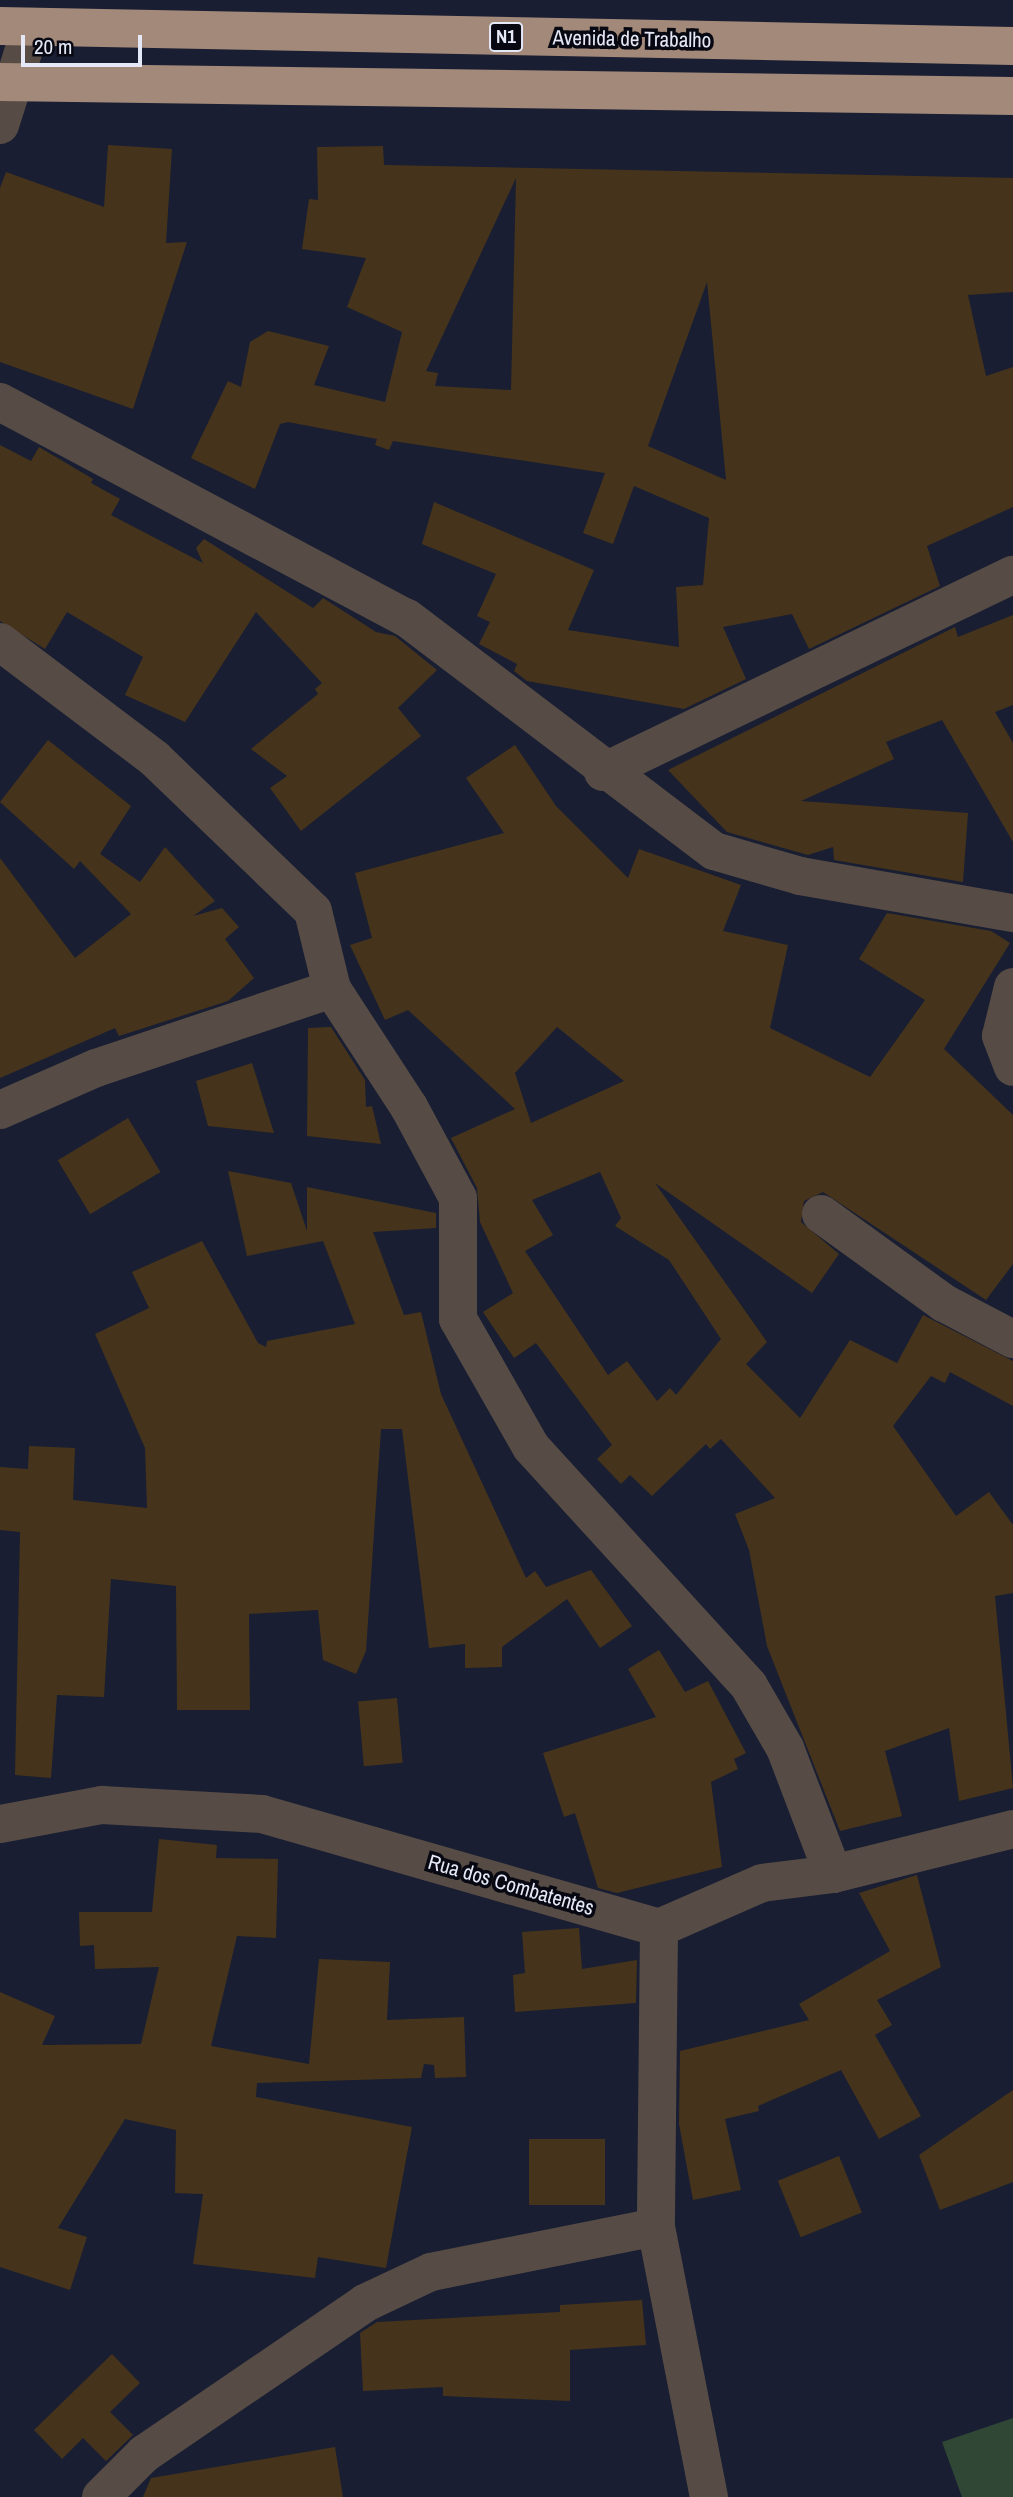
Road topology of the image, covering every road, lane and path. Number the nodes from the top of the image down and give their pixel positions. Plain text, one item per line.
1 (15, 27) edge
2 (850, 44) junction
3 (1013, 46) edge
4 (8, 82) edge
5 (854, 94) junction
6 (1013, 96) edge
7 (0, 125) edge
8 (0, 402) edge
9 (1013, 575) edge
10 (0, 642) edge
11 (603, 772) junction
12 (1013, 913) edge
13 (1013, 987) edge
14 (332, 989) junction
15 (1013, 1067) edge
16 (0, 1110) edge
17 (821, 1214) dead end
18 (1013, 1339) edge
19 (0, 1824) edge
20 (1013, 1829) edge
21 (833, 1874) junction
22 (659, 1928) junction
23 (656, 2227) junction
24 (101, 2497) edge
25 (709, 2497) edge

1 - 2 highway, Avenida de Trabalho / N1
1 - 4 street
2 - 3 highway, Avenida de Trabalho / N1
2 - 5 highway
4 - 5 highway
4 - 7 street
5 - 6 highway
8 - 11 street
9 - 11 street
10 - 14 street
11 - 12 street
13 - 15 street
14 - 16 street
14 - 21 street
17 - 18 street
19 - 22 street, Rua dos Combatentes
20 - 21 street
21 - 22 street
22 - 23 street
23 - 24 street
23 - 25 street

